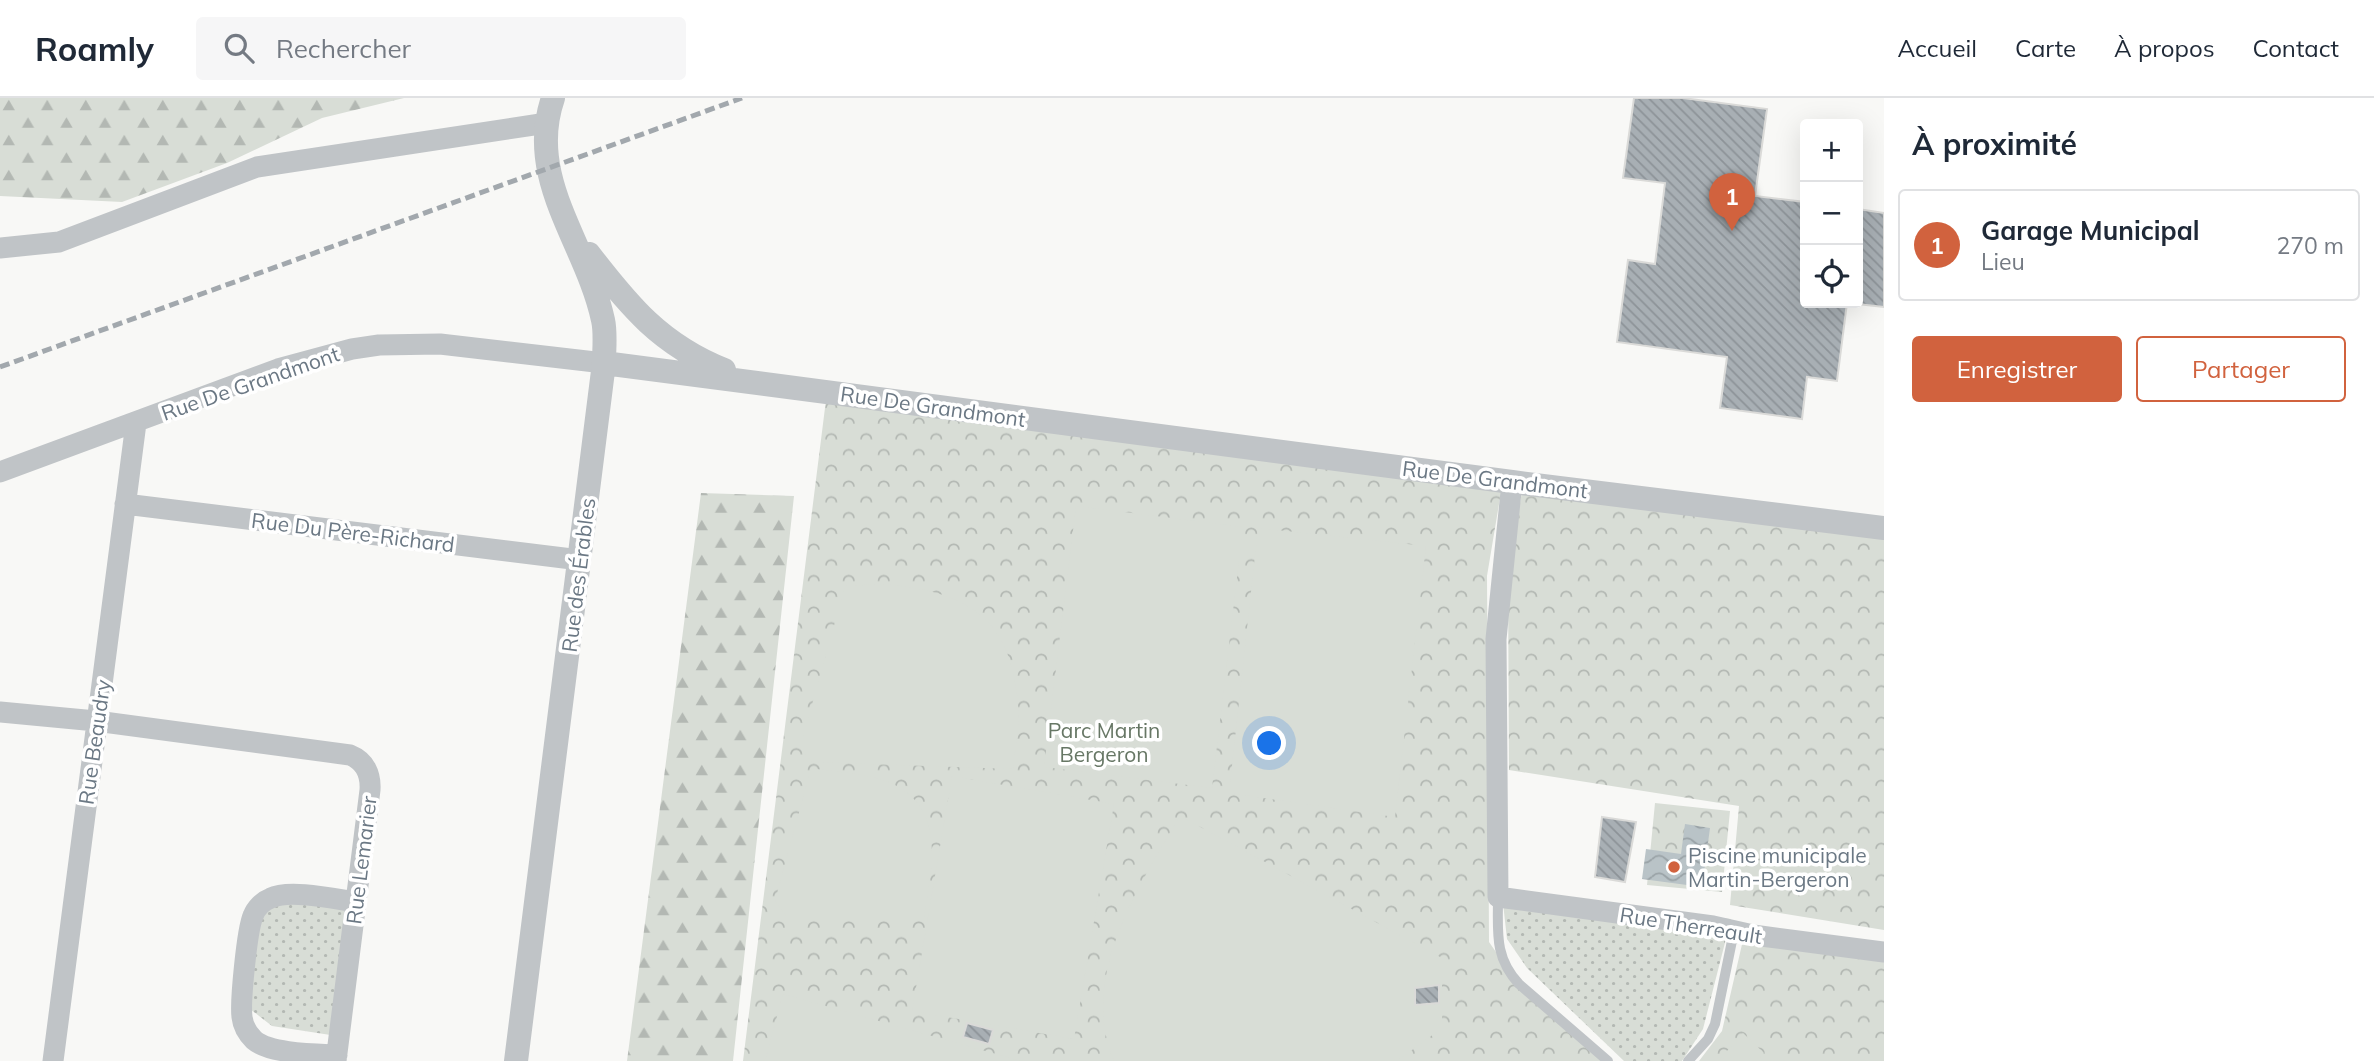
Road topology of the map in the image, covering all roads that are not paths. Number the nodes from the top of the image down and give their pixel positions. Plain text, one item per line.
1 (553, 98) edge
2 (547, 123) junction
3 (563, 219) junction
4 (0, 248) edge
5 (604, 363) junction
6 (754, 382) junction
7 (136, 423) junction
8 (0, 472) edge
9 (1512, 482) junction
10 (125, 503) junction
11 (1884, 528) edge
12 (580, 560) junction
13 (0, 712) edge
14 (96, 721) junction
15 (1497, 897) junction
16 (355, 902) junction
17 (1734, 931) junction
18 (1884, 951) edge
19 (337, 1058) edge
20 (53, 1061) edge
21 (516, 1061) edge
22 (1608, 1061) edge
23 (1688, 1061) edge

1 - 2 street, Rue des Érables
2 - 3 street, Rue des Érables
2 - 4 street
3 - 5 street, Rue des Érables
3 - 6 street
5 - 6 street, Rue De Grandmont
5 - 7 street, Rue De Grandmont
5 - 12 street, Rue des Érables
6 - 9 street, Rue De Grandmont
7 - 8 street, Rue De Grandmont
7 - 10 street, Rue Beaudry
9 - 11 street, Rue De Grandmont
9 - 15 street
10 - 12 street, Rue Du Père-Richard
10 - 14 street, Rue Beaudry
12 - 21 street, Rue des Érables
13 - 14 street
14 - 16 street, Rue Lemarier
14 - 20 street, Rue Beaudry
15 - 17 street, Rue Therreault
15 - 22 lane
16 - 19 street, Rue Lemarier
16 - 19 street
17 - 18 street, Rue Therreault
17 - 23 lane

